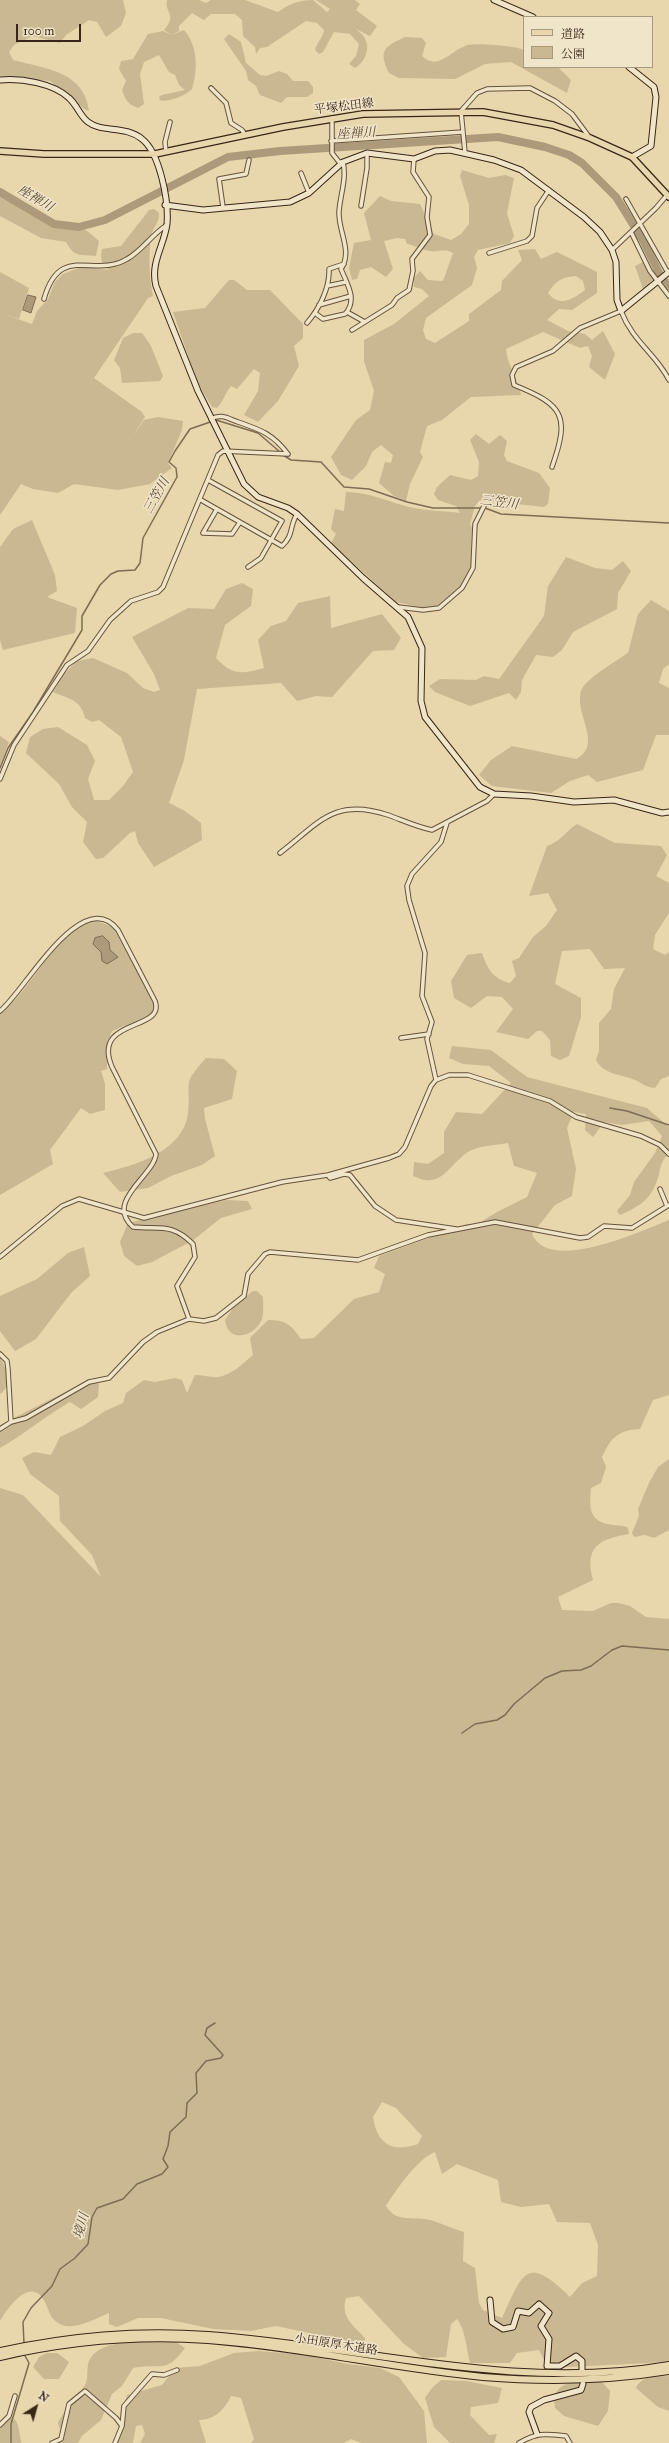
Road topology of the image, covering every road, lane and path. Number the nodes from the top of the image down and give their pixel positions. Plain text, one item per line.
1 (494, 0) edge
2 (525, 15) edge
3 (630, 68) edge
4 (0, 80) edge
5 (211, 88) dead end
6 (461, 111) junction
7 (332, 118) junction
8 (170, 122) dead end
9 (463, 132) junction
10 (245, 135) junction
11 (590, 138) junction
12 (332, 142) junction
13 (0, 151) edge
14 (166, 152) junction
15 (367, 153) junction
16 (465, 153) junction
17 (155, 154) junction
18 (632, 157) junction
19 (414, 159) junction
20 (249, 160) dead end
21 (343, 162) junction
22 (301, 172) dead end
23 (549, 190) junction
24 (309, 193) junction
25 (668, 196) edge
26 (626, 199) dead end
27 (165, 204) junction
28 (361, 206) dead end
29 (223, 207) junction
30 (640, 223) junction
31 (166, 224) junction
32 (631, 232) junction
33 (612, 250) junction
34 (489, 253) dead end
35 (344, 264) junction
36 (668, 273) edge
37 (658, 281) junction
38 (346, 282) junction
39 (327, 286) junction
40 (351, 296) junction
41 (669, 296) edge
42 (44, 299) dead end
43 (319, 305) junction
44 (620, 311) junction
45 (347, 312) junction
46 (315, 314) junction
47 (363, 321) junction
48 (307, 323) dead end
49 (352, 330) dead end
50 (669, 380) edge
51 (212, 421) junction
52 (228, 452) junction
53 (552, 467) dead end
54 (208, 480) junction
55 (201, 500) junction
56 (484, 506) dead end
57 (216, 509) junction
58 (297, 514) junction
59 (240, 522) junction
60 (271, 539) junction
61 (248, 566) dead end
62 (398, 607) junction
63 (0, 779) edge
64 (494, 794) junction
65 (669, 812) edge
66 (447, 823) junction
67 (280, 853) dead end
68 (0, 1011) edge
69 (429, 1034) junction
70 (401, 1038) dead end
71 (436, 1080) junction
72 (669, 1154) edge
73 (328, 1175) junction
74 (660, 1189) dead end
75 (668, 1206) edge
76 (125, 1214) junction
77 (459, 1230) junction
78 (0, 1257) edge
79 (188, 1320) junction
80 (0, 1354) edge
81 (11, 1422) junction
82 (0, 1429) edge
83 (490, 2300) dead end
84 (37, 2346) junction
85 (3, 2353) edge
86 (669, 2365) edge
87 (177, 2370) dead end
88 (582, 2370) dead end
89 (669, 2371) edge
90 (583, 2384) dead end
91 (15, 2396) dead end
92 (0, 2425) edge
93 (122, 2426) junction
94 (537, 2434) junction
95 (52, 2443) edge
96 (115, 2443) edge
97 (519, 2443) edge
98 (570, 2443) edge

1 - 2 street
3 - 18 street
4 - 17 street
5 - 10 street
6 - 7 main road, 平塚松田線
6 - 9 street
6 - 11 main road, 平塚松田線
6 - 11 street
7 - 10 main road, 平塚松田線
7 - 12 street
8 - 14 street
9 - 12 street
9 - 16 street
10 - 14 main road, 平塚松田線
11 - 18 main road, 平塚松田線
12 - 21 street
13 - 17 main road, 平塚松田線
14 - 17 main road, 平塚松田線
15 - 19 street
15 - 21 street
15 - 28 street
16 - 19 street
16 - 23 street
17 - 27 street
18 - 25 main road, 平塚松田線
19 - 47 street
20 - 29 street
21 - 24 street
21 - 35 street
22 - 24 street
23 - 33 street
23 - 34 street
24 - 29 street
25 - 30 street
26 - 30 street
27 - 29 street
27 - 31 street
30 - 32 street
30 - 36 street
31 - 42 street
31 - 51 street
32 - 33 street
32 - 37 street
33 - 44 street
35 - 38 street
35 - 39 street
36 - 37 street
37 - 41 street
37 - 44 street
38 - 39 street
38 - 40 street
39 - 43 street
40 - 43 street
40 - 45 street
43 - 46 street
44 - 50 street
44 - 53 street
45 - 46 street
45 - 47 street
46 - 48 street
47 - 49 street
51 - 52 street
51 - 52 street
52 - 54 street
52 - 58 street
54 - 55 street
54 - 60 street
55 - 57 street
55 - 63 street
56 - 62 street
57 - 59 street
57 - 59 street
58 - 60 street
58 - 62 street
59 - 60 street
60 - 61 street
62 - 64 street
64 - 65 street
64 - 66 street
66 - 67 street
66 - 69 street
68 - 76 street
69 - 70 street
69 - 71 street
71 - 72 street
71 - 73 street
73 - 76 street
73 - 77 street
74 - 75 street
75 - 77 street
76 - 78 street
76 - 79 street
77 - 79 street
79 - 81 street
80 - 81 street
81 - 82 street
83 - 88 street
84 - 85 highway, 小田原厚木道路
84 - 86 highway, 小田原厚木道路
84 - 89 highway, 小田原厚木道路
87 - 93 street
90 - 94 street
91 - 92 street
93 - 95 street
93 - 96 street
94 - 97 street
94 - 98 street

